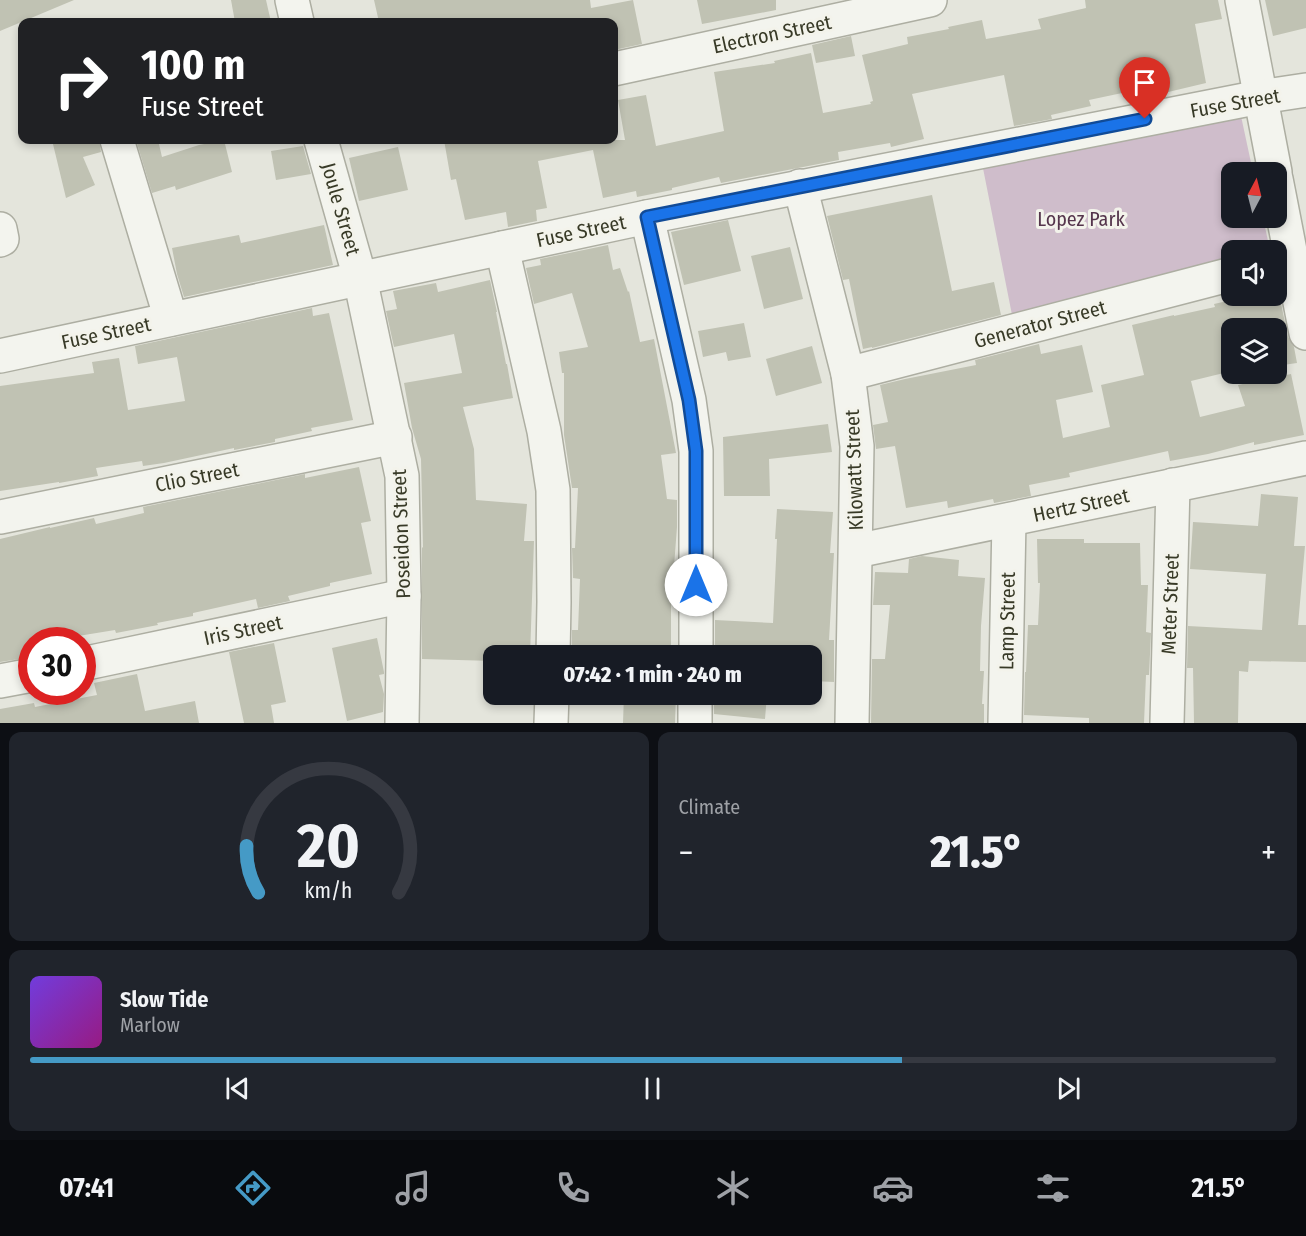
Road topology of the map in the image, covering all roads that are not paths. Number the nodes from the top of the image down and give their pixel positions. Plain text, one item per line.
1 (292, 0) edge
2 (930, 0) edge
3 (1242, 0) edge
4 (296, 18) edge
5 (618, 68) edge
6 (1306, 90) edge
7 (1260, 97) junction
8 (118, 144) edge
9 (322, 144) edge
10 (1273, 162) edge
11 (800, 186) junction
12 (647, 217) junction
13 (0, 230) edge
14 (0, 240) edge
15 (502, 248) junction
16 (1287, 271) edge
17 (1221, 277) edge
18 (360, 278) junction
19 (171, 319) junction
20 (1306, 333) edge
21 (0, 356) edge
22 (848, 374) junction
23 (395, 437) junction
24 (1306, 458) edge
25 (1173, 485) junction
26 (0, 517) edge
27 (1009, 519) junction
28 (856, 551) junction
29 (404, 596) junction
30 (553, 645) edge
31 (696, 645) edge
32 (96, 661) edge
33 (18, 678) edge
34 (0, 681) edge
35 (552, 705) edge
36 (695, 705) edge
37 (402, 723) edge
38 (551, 723) edge
39 (695, 723) edge
40 (852, 723) edge
41 (1005, 723) edge
42 (1167, 723) edge

1 - 4 street
2 - 5 street, Electron Street
3 - 7 street
6 - 7 street, Fuse Street
7 - 10 street
7 - 11 street, Fuse Street
8 - 19 street
9 - 18 street, Joule Street
11 - 12 street, Fuse Street
11 - 22 street, Kilowatt Street
12 - 15 street, Fuse Street
12 - 31 street
13 - 14 street
15 - 18 street, Fuse Street
15 - 30 street
16 - 20 street
17 - 22 street, Generator Street
18 - 19 street, Fuse Street
18 - 23 street, Poseidon Street
19 - 21 street, Fuse Street
22 - 28 street, Kilowatt Street
23 - 26 street, Clio Street
23 - 29 street, Poseidon Street
24 - 25 street, Hertz Street
25 - 27 street, Hertz Street
25 - 42 street, Meter Street
27 - 28 street, Hertz Street
27 - 41 street, Lamp Street
28 - 40 street, Kilowatt Street
29 - 32 street, Iris Street
29 - 37 street, Poseidon Street
33 - 34 street
35 - 38 street
36 - 39 street

